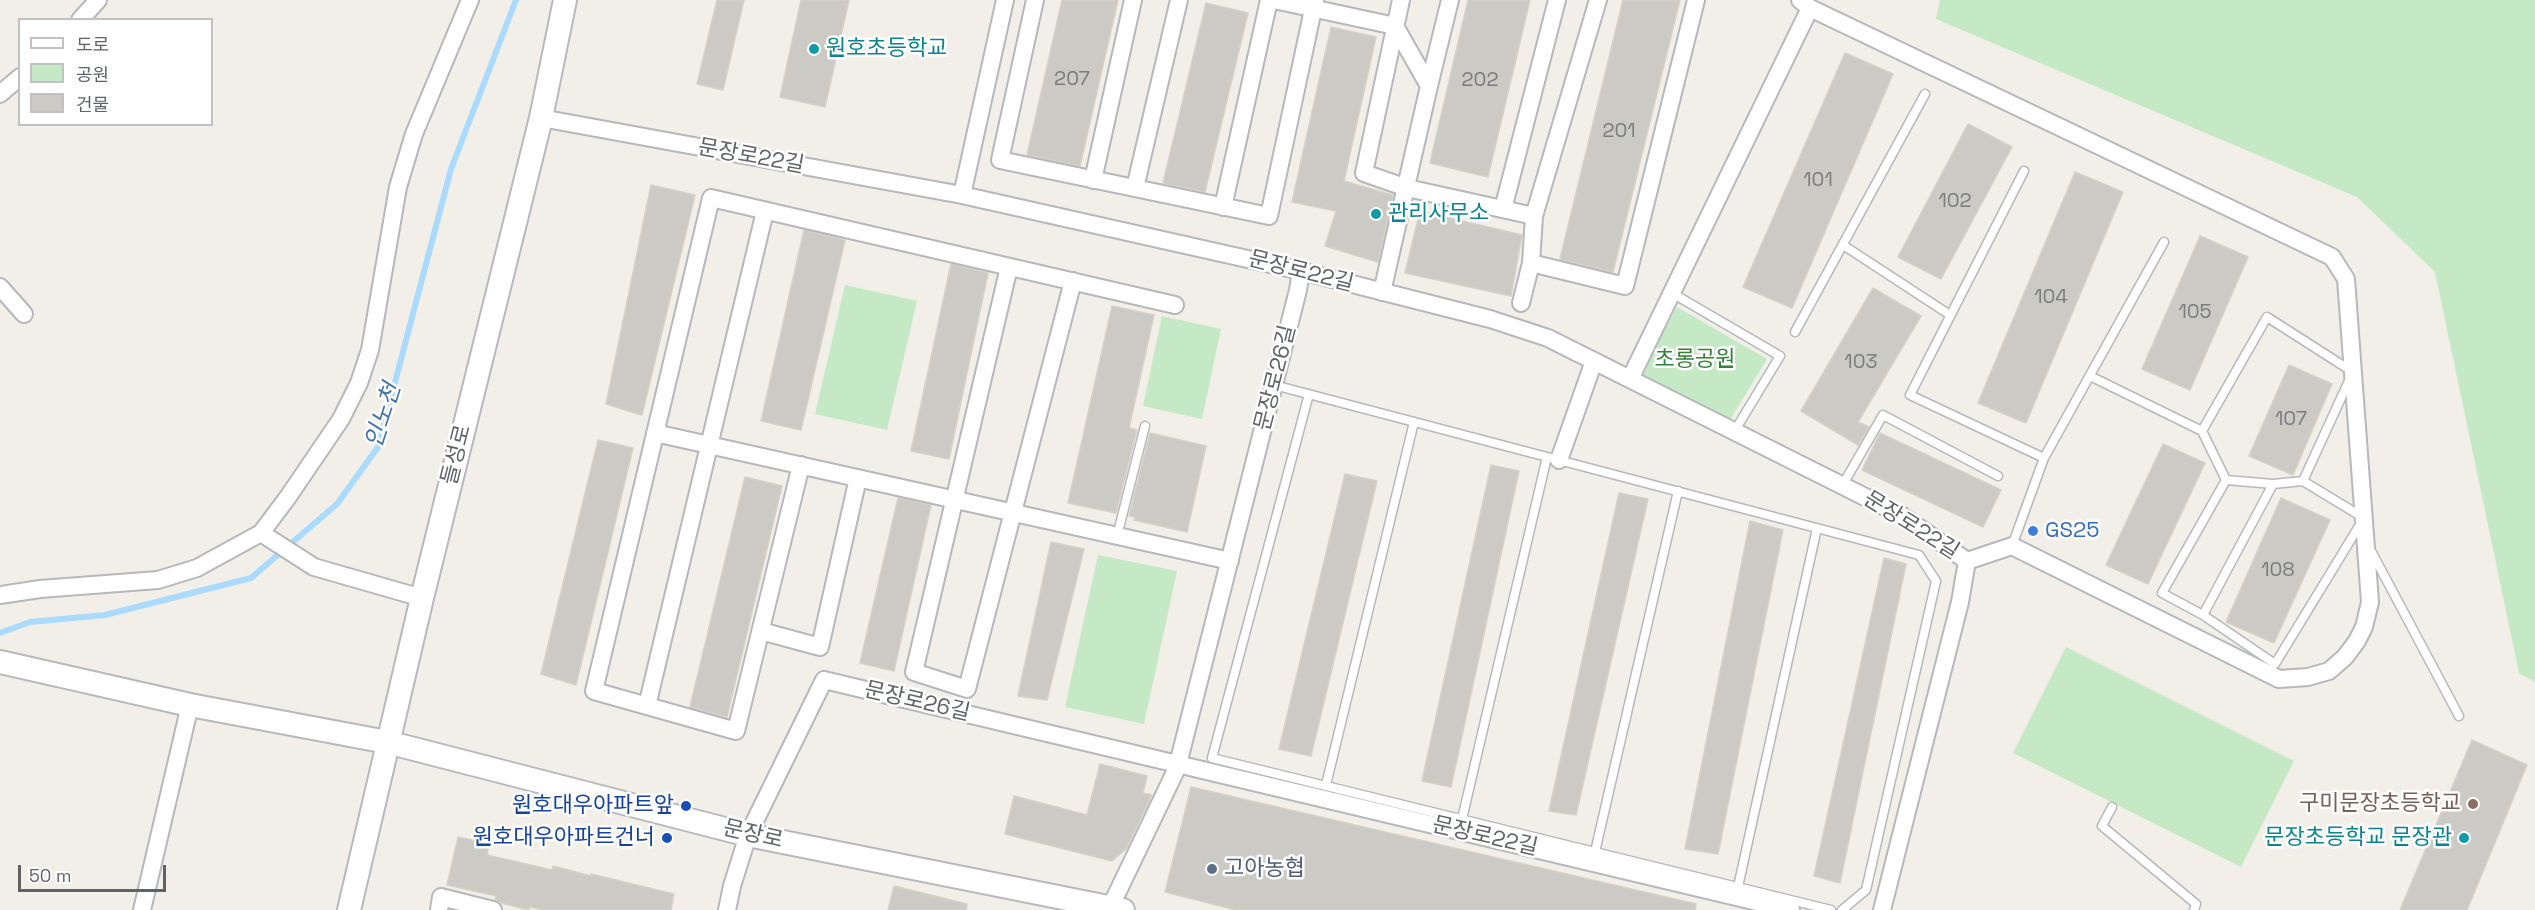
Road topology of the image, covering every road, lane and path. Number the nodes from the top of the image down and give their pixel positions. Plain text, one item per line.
1 (98, 0) edge
2 (471, 0) edge
3 (565, 0) edge
4 (1005, 0) edge
5 (1035, 0) edge
6 (1133, 0) edge
7 (1179, 0) edge
8 (1269, 0) edge
9 (1274, 0) edge
10 (1401, 0) edge
11 (1450, 0) edge
12 (1557, 0) edge
13 (1598, 0) edge
14 (1696, 0) edge
15 (1315, 4) edge
16 (1805, 4) edge
17 (82, 18) edge
18 (1395, 26) junction
19 (18, 79) edge
20 (1429, 86) junction
21 (0, 94) edge
22 (1925, 94) dead end
23 (541, 118) junction
24 (2024, 171) dead end
25 (1093, 180) junction
26 (1134, 188) junction
27 (1407, 188) junction
28 (962, 195) junction
29 (1223, 207) junction
30 (1503, 209) junction
31 (765, 211) junction
32 (1534, 216) junction
33 (2164, 242) dead end
34 (1843, 245) junction
35 (1531, 263) junction
36 (1009, 267) junction
37 (1301, 271) junction
38 (1072, 281) junction
39 (0, 287) edge
40 (1382, 292) junction
41 (1672, 293) junction
42 (1521, 303) dead end
43 (1175, 305) dead end
44 (24, 314) dead end
45 (1950, 315) junction
46 (1795, 332) dead end
47 (1594, 361) junction
48 (2353, 372) junction
49 (2090, 376) junction
50 (1630, 380) junction
51 (1274, 385) junction
52 (1309, 394) junction
53 (1414, 422) junction
54 (1145, 426) dead end
55 (2202, 431) junction
56 (1734, 432) junction
57 (655, 433) junction
58 (710, 445) junction
59 (1553, 458) junction
60 (2044, 458) junction
61 (801, 465) junction
62 (1998, 476) dead end
63 (858, 478) junction
64 (2226, 480) junction
65 (2303, 481) junction
66 (2273, 484) junction
67 (1842, 486) junction
68 (1678, 491) junction
69 (954, 500) junction
70 (1013, 513) junction
71 (2364, 518) junction
72 (1817, 528) junction
73 (1116, 536) junction
74 (267, 537) junction
75 (2366, 541) junction
76 (2012, 546) junction
77 (1230, 561) junction
78 (1967, 561) junction
79 (0, 595) edge
80 (422, 598) junction
81 (2203, 615) junction
82 (760, 631) junction
83 (0, 662) edge
84 (190, 705) junction
85 (647, 706) junction
86 (2459, 716) dead end
87 (387, 742) junction
88 (1178, 764) junction
89 (1326, 785) junction
90 (2112, 807) dead end
91 (1462, 819) junction
92 (748, 835) junction
93 (1594, 852) junction
94 (1738, 887) junction
95 (1114, 909) edge
96 (142, 910) edge
97 (349, 910) edge
98 (439, 910) edge
99 (493, 910) edge
100 (727, 910) edge
101 (1791, 910) edge
102 (1832, 910) edge
103 (1842, 910) edge
104 (1882, 910) edge
105 (2194, 910) edge

1 - 17 street
2 - 74 street
3 - 23 street, 들성로
4 - 28 street
5 - 25 street
6 - 25 street
7 - 26 street
8 - 29 street
9 - 15 street
10 - 18 street
11 - 20 street
12 - 30 street
13 - 32 street
14 - 35 street
15 - 18 street
15 - 29 street
16 - 41 street
16 - 48 street
18 - 20 street
18 - 27 street
19 - 21 street
20 - 27 street
22 - 34 lane
23 - 28 street, 문장로22길
23 - 80 street, 들성로
24 - 45 lane
25 - 26 street
26 - 29 street
27 - 30 street
27 - 40 street
28 - 37 street, 문장로22길
30 - 32 street
31 - 36 street
31 - 57 street
31 - 58 street
32 - 35 street
33 - 49 lane
34 - 45 lane
34 - 46 lane
35 - 42 street
36 - 38 street
36 - 69 street
37 - 40 street, 문장로22길
37 - 51 street, 문장로26길
38 - 43 street
38 - 70 street
39 - 44 street
40 - 47 street, 문장로22길
41 - 50 street
41 - 56 lane
45 - 60 lane
47 - 50 street, 문장로22길
47 - 59 street
48 - 55 lane
48 - 65 lane
48 - 71 street
49 - 55 lane
49 - 60 lane
50 - 56 street, 문장로22길
51 - 52 lane
51 - 77 street, 문장로26길
52 - 53 lane
52 - 89 lane
53 - 59 lane
53 - 89 lane
54 - 73 lane
55 - 64 lane
56 - 67 street, 문장로22길
57 - 58 street
57 - 85 street
58 - 61 street
58 - 85 street
59 - 68 lane
59 - 91 lane
60 - 76 lane
61 - 63 street
61 - 82 street
62 - 67 lane
63 - 69 street
63 - 82 street
64 - 66 lane
64 - 81 lane
65 - 66 lane
65 - 71 lane
66 - 81 lane
67 - 78 street, 문장로22길
68 - 72 lane
68 - 93 lane
69 - 70 street
69 - 70 street
70 - 73 street
71 - 75 street
71 - 81 lane
72 - 94 lane
72 - 103 lane
73 - 77 street
74 - 79 street
74 - 80 street
75 - 76 street
75 - 86 lane
76 - 78 street
77 - 88 street, 문장로26길
78 - 104 street, 문장로22길
80 - 87 street, 들성로
82 - 85 street
83 - 84 street, 문장로
84 - 87 street, 문장로
84 - 96 street
87 - 92 street, 문장로
87 - 97 street, 들성로
88 - 92 street, 문장로26길
88 - 95 street, 문장로26길
88 - 101 street, 문장로22길
89 - 91 lane
90 - 105 lane
91 - 93 lane
92 - 95 street, 문장로
92 - 100 street
93 - 94 lane
94 - 102 lane
98 - 99 street

